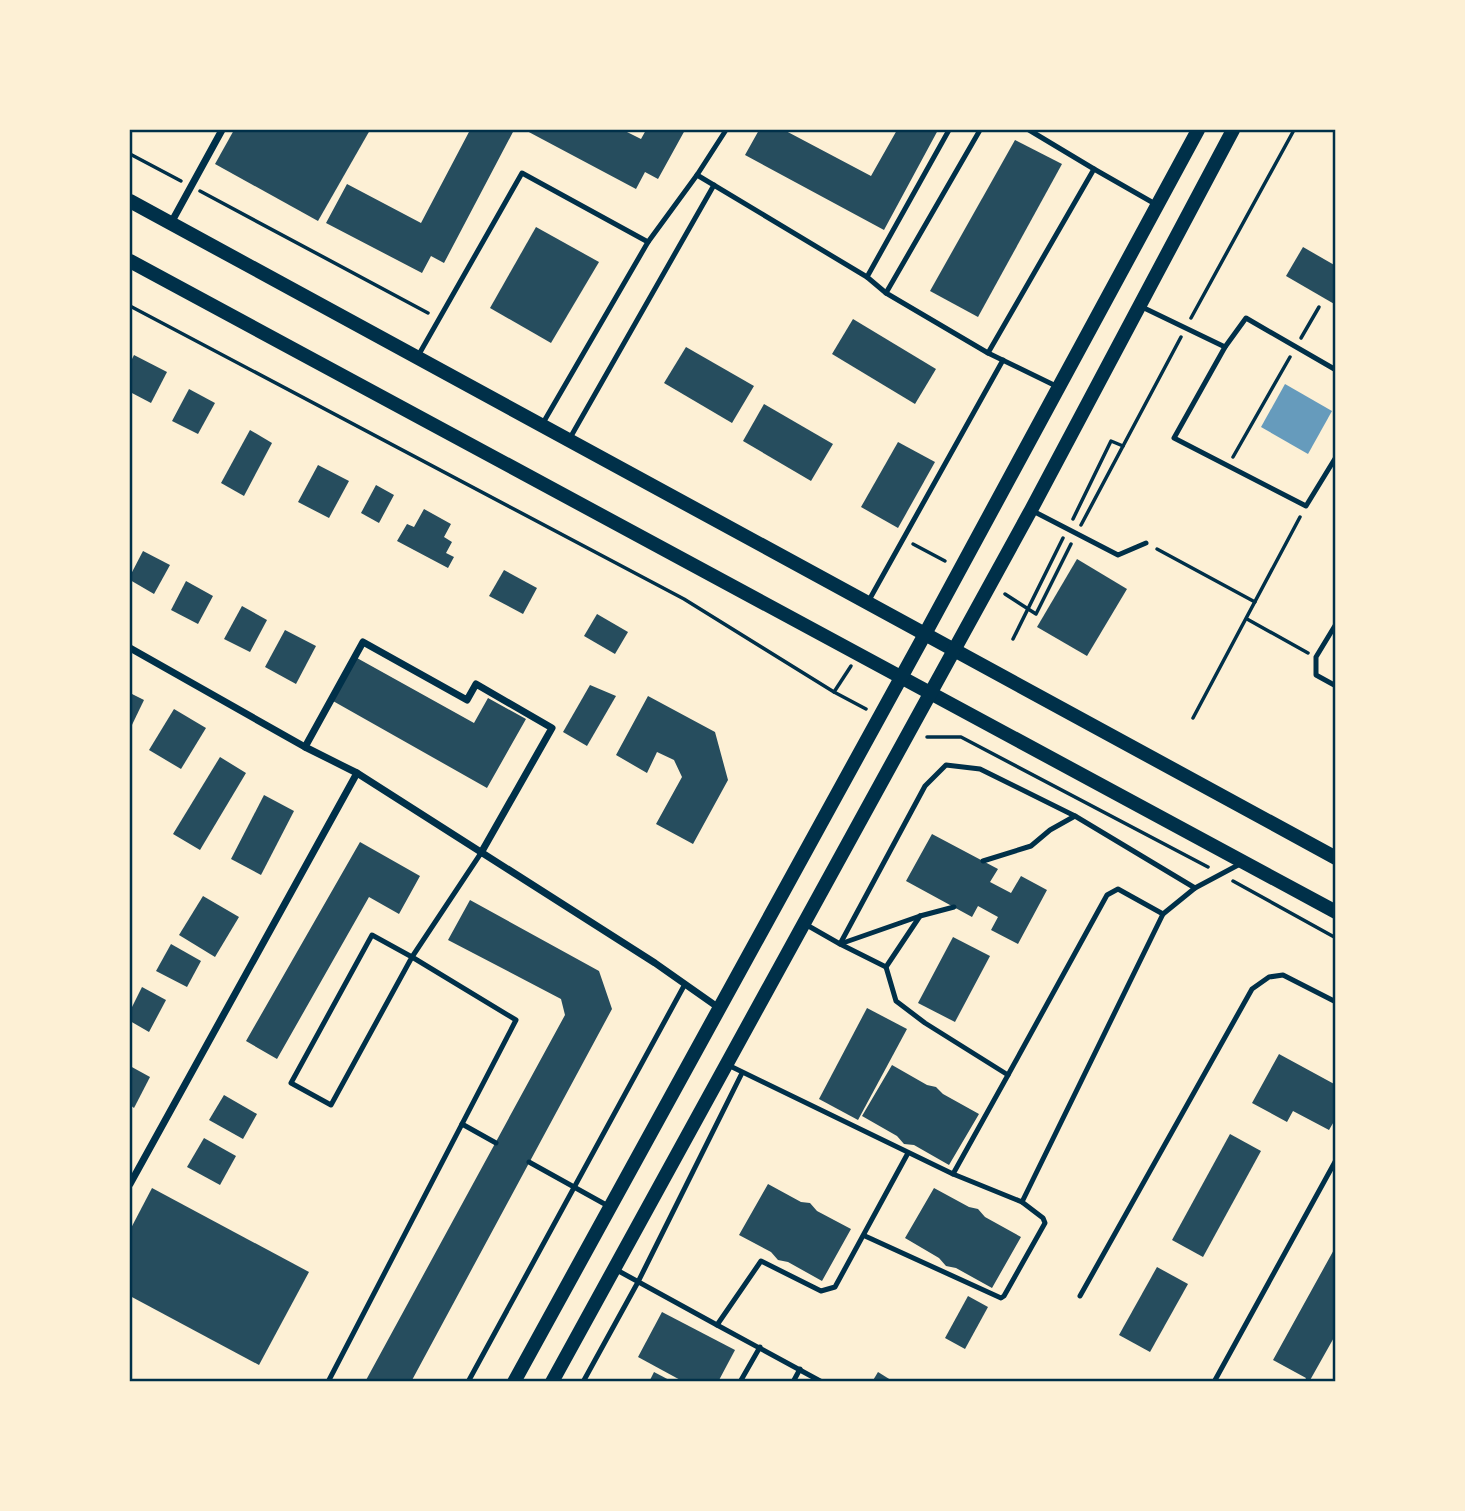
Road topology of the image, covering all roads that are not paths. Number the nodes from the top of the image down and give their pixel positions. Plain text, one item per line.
1 (222, 130) edge
2 (726, 130) edge
3 (950, 130) edge
4 (980, 130) edge
5 (1029, 130) edge
6 (1198, 130) edge
7 (1233, 130) edge
8 (1094, 169) junction
9 (697, 176) junction
10 (715, 185) junction
11 (130, 201) edge
12 (1157, 205) junction
13 (171, 224) junction
14 (648, 242) junction
15 (130, 261) edge
16 (867, 277) junction
17 (886, 293) junction
18 (1139, 305) junction
19 (1225, 347) junction
20 (988, 353) junction
21 (417, 357) junction
22 (1003, 360) junction
23 (1335, 370) edge
24 (1059, 387) junction
25 (542, 425) junction
26 (570, 439) junction
27 (1335, 457) edge
28 (1031, 510) junction
29 (1146, 543) road end
30 (868, 603) junction
31 (1335, 624) edge
32 (925, 634) junction
33 (130, 648) edge
34 (955, 649) junction
35 (901, 677) junction
36 (1335, 687) edge
37 (931, 693) junction
38 (305, 747) junction
39 (357, 773) junction
40 (1075, 816) junction
41 (481, 853) junction
42 (1335, 858) edge
43 (983, 861) dead end
44 (1242, 863) junction
45 (1195, 888) junction
46 (954, 907) dead end
47 (1335, 912) edge
48 (1163, 914) junction
49 (919, 916) junction
50 (805, 924) junction
51 (840, 944) junction
52 (412, 957) junction
53 (886, 967) junction
54 (685, 984) junction
55 (1335, 1002) edge
56 (719, 1007) junction
57 (726, 1063) junction
58 (742, 1073) junction
59 (1008, 1075) junction
60 (462, 1124) junction
61 (495, 1143) dead end
62 (908, 1153) junction
63 (1335, 1160) edge
64 (530, 1161) dead end
65 (953, 1174) junction
66 (130, 1184) edge
67 (574, 1186) junction
68 (1022, 1202) junction
69 (610, 1207) junction
70 (865, 1236) junction
71 (615, 1269) junction
72 (638, 1282) junction
73 (1080, 1296) dead end
74 (718, 1325) junction
75 (760, 1347) junction
76 (800, 1369) junction
77 (328, 1381) edge
78 (468, 1381) edge
79 (514, 1381) edge
80 (552, 1381) edge
81 (583, 1381) edge
82 (740, 1381) edge
83 (793, 1381) edge
84 (822, 1381) edge
85 (1214, 1381) edge

1 - 13 street
2 - 9 lane
3 - 16 lane
4 - 17 lane
5 - 8 lane
6 - 12 main road
7 - 18 main road
8 - 12 lane
8 - 20 lane
9 - 10 lane
9 - 14 lane
10 - 16 lane
10 - 26 lane
11 - 13 main road
12 - 24 main road
13 - 21 main road
14 - 21 lane
14 - 25 lane
15 - 35 main road
16 - 17 lane
17 - 20 lane
18 - 19 lane
18 - 28 main road
19 - 23 lane
19 - 27 lane
20 - 22 lane
21 - 25 main road
22 - 24 lane
22 - 30 lane
24 - 32 main road
25 - 26 main road
26 - 30 main road
28 - 29 lane
28 - 34 main road
30 - 32 main road
31 - 36 lane
32 - 34 main road
32 - 35 main road
33 - 38 street
34 - 37 main road
34 - 42 main road
35 - 37 main road
35 - 56 main road
37 - 44 main road
37 - 50 main road
38 - 39 street
38 - 41 street
39 - 41 street
39 - 66 street
40 - 43 lane
40 - 45 lane
40 - 51 lane
41 - 52 lane
41 - 54 street
44 - 45 lane
44 - 47 main road
45 - 48 lane
46 - 49 lane
48 - 59 lane
48 - 68 lane
49 - 51 lane
49 - 53 lane
50 - 51 lane
50 - 57 main road
51 - 53 lane
52 - 52 lane
52 - 60 lane
53 - 59 lane
54 - 56 street
54 - 67 lane
55 - 73 lane
56 - 69 main road
57 - 58 lane
57 - 71 main road
58 - 62 lane
58 - 72 lane
59 - 65 lane
60 - 61 lane
60 - 77 lane
62 - 65 lane
62 - 70 lane
63 - 85 lane
64 - 67 lane
65 - 68 lane
67 - 69 lane
67 - 78 lane
68 - 70 lane
69 - 79 main road
70 - 74 lane
71 - 72 lane
71 - 80 main road
72 - 74 lane
72 - 81 lane
74 - 75 lane
75 - 76 lane
75 - 82 lane
76 - 83 lane
76 - 84 lane

